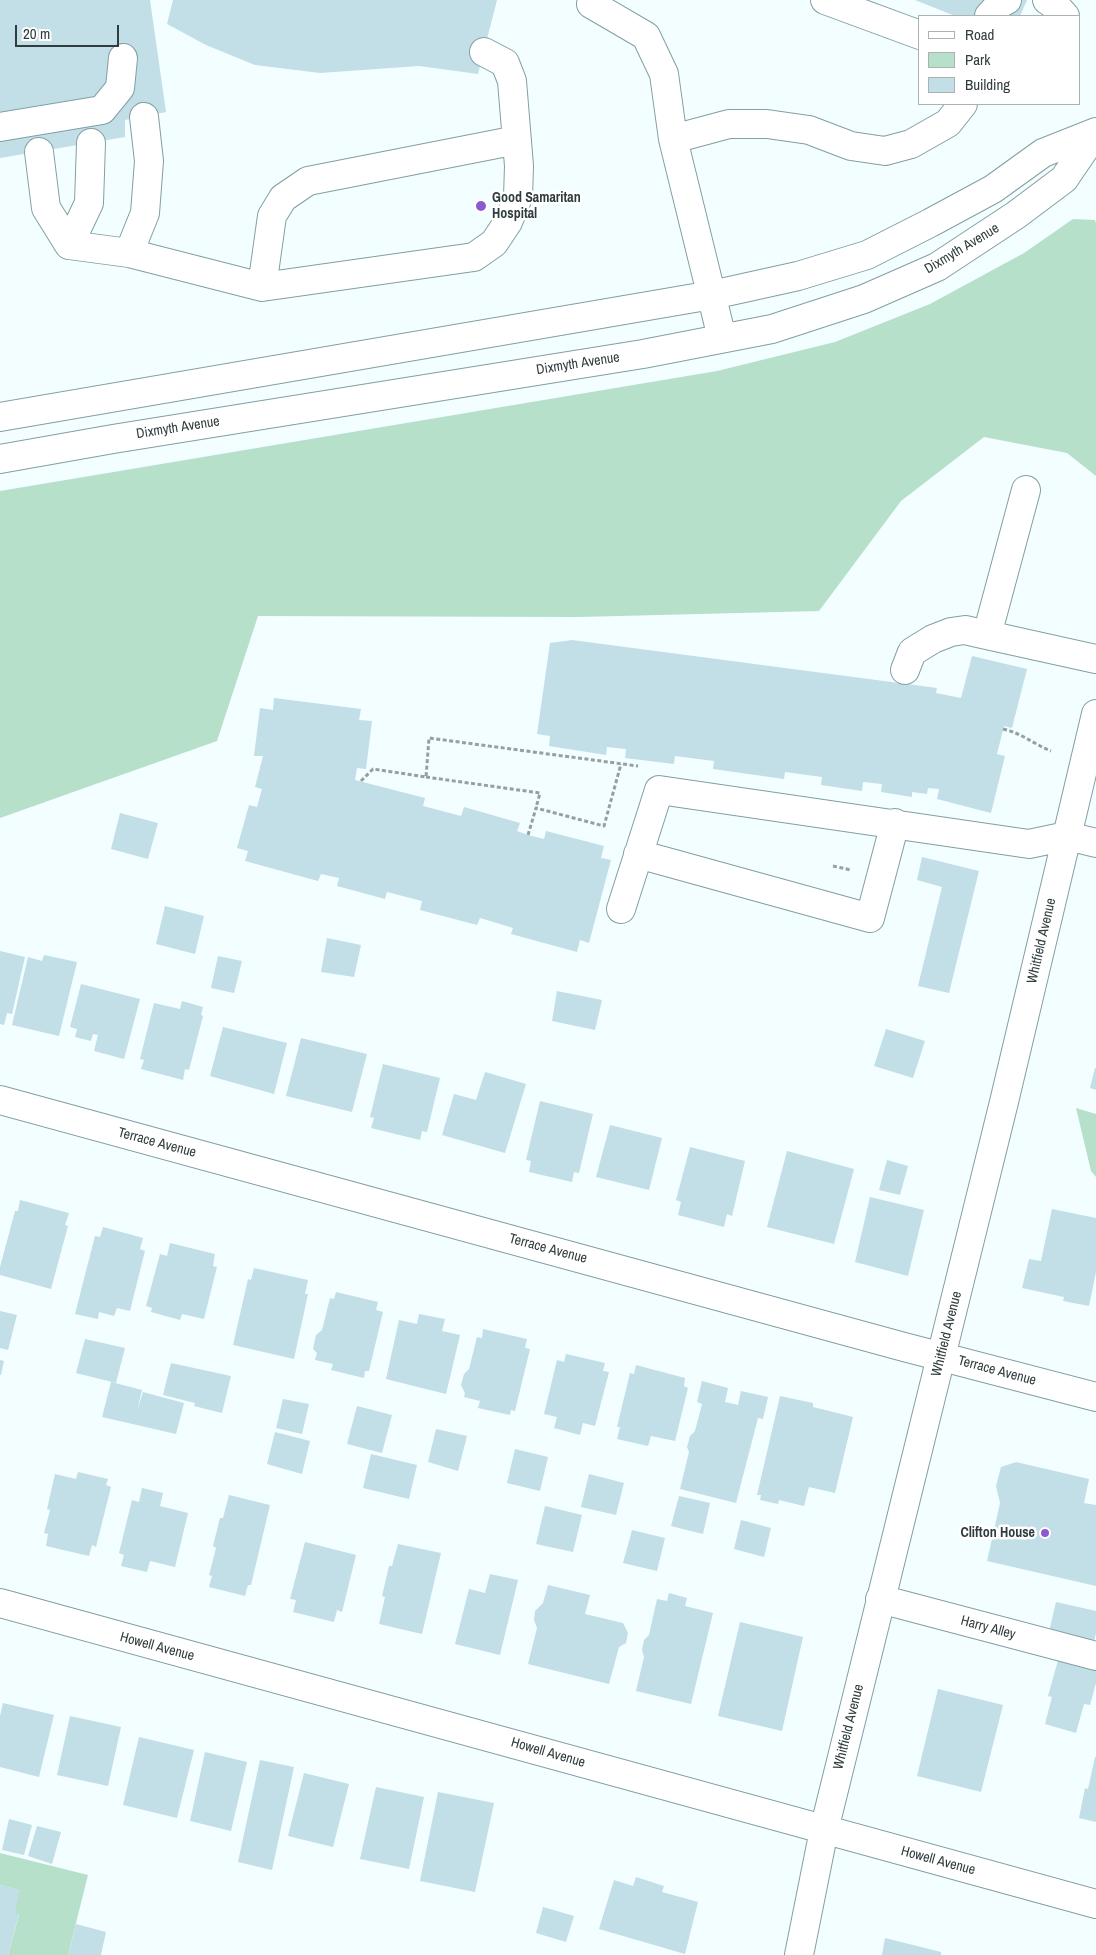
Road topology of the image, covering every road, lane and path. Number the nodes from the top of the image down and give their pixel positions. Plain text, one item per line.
1 (824, 0) edge
2 (1007, 0) edge
3 (1047, 0) edge
4 (1077, 0) edge
5 (591, 4) dead end
6 (865, 7) edge
7 (990, 15) edge
8 (1064, 15) edge
9 (1066, 15) edge
10 (918, 34) edge
11 (484, 52) dead end
12 (123, 58) dead end
13 (962, 105) edge
14 (144, 117) dead end
15 (0, 127) edge
16 (1096, 132) edge
17 (673, 139) junction
18 (518, 140) junction
19 (91, 143) dead end
20 (39, 152) dead end
21 (69, 245) junction
22 (129, 253) junction
23 (262, 287) junction
24 (712, 296) junction
25 (722, 338) junction
26 (0, 417) edge
27 (0, 459) edge
28 (1026, 490) dead end
29 (987, 635) junction
30 (1096, 659) edge
31 (905, 670) dead end
32 (1096, 714) edge
33 (1003, 729) dead end
34 (1051, 751) dead end
35 (621, 764) dead end
36 (426, 777) dead end
37 (536, 808) junction
38 (895, 823) junction
39 (528, 835) dead end
40 (1066, 836) junction
41 (1096, 843) edge
42 (638, 854) junction
43 (621, 909) dead end
44 (0, 1100) edge
45 (941, 1357) junction
46 (1096, 1397) edge
47 (880, 1599) junction
48 (0, 1603) edge
49 (1096, 1656) edge
50 (824, 1830) junction
51 (1096, 1904) edge
52 (799, 1955) edge

1 - 6 street
2 - 7 street
3 - 8 street
4 - 9 street
5 - 17 street
6 - 10 street
11 - 18 street
12 - 15 street
13 - 17 street
14 - 22 street
16 - 24 street, Dixmyth Avenue
16 - 25 street, Dixmyth Avenue
17 - 24 street
18 - 23 street
18 - 23 street
19 - 21 street
20 - 21 street
21 - 22 street
22 - 23 street
24 - 25 street
24 - 26 street, Dixmyth Avenue
25 - 27 street, Dixmyth Avenue
28 - 29 street
29 - 30 street
29 - 31 street
32 - 40 street, Whitfield Avenue
33 - 34 path
35 - 37 path
36 - 37 path
37 - 39 path
38 - 40 street
38 - 42 street
38 - 42 street
40 - 41 street
40 - 45 street, Whitfield Avenue
42 - 43 street
44 - 45 street, Terrace Avenue
45 - 46 street, Terrace Avenue
45 - 47 street, Whitfield Avenue
47 - 49 street, Harry Alley
47 - 50 street, Whitfield Avenue
48 - 50 street, Howell Avenue
50 - 51 street, Howell Avenue
50 - 52 street, Whitfield Avenue

